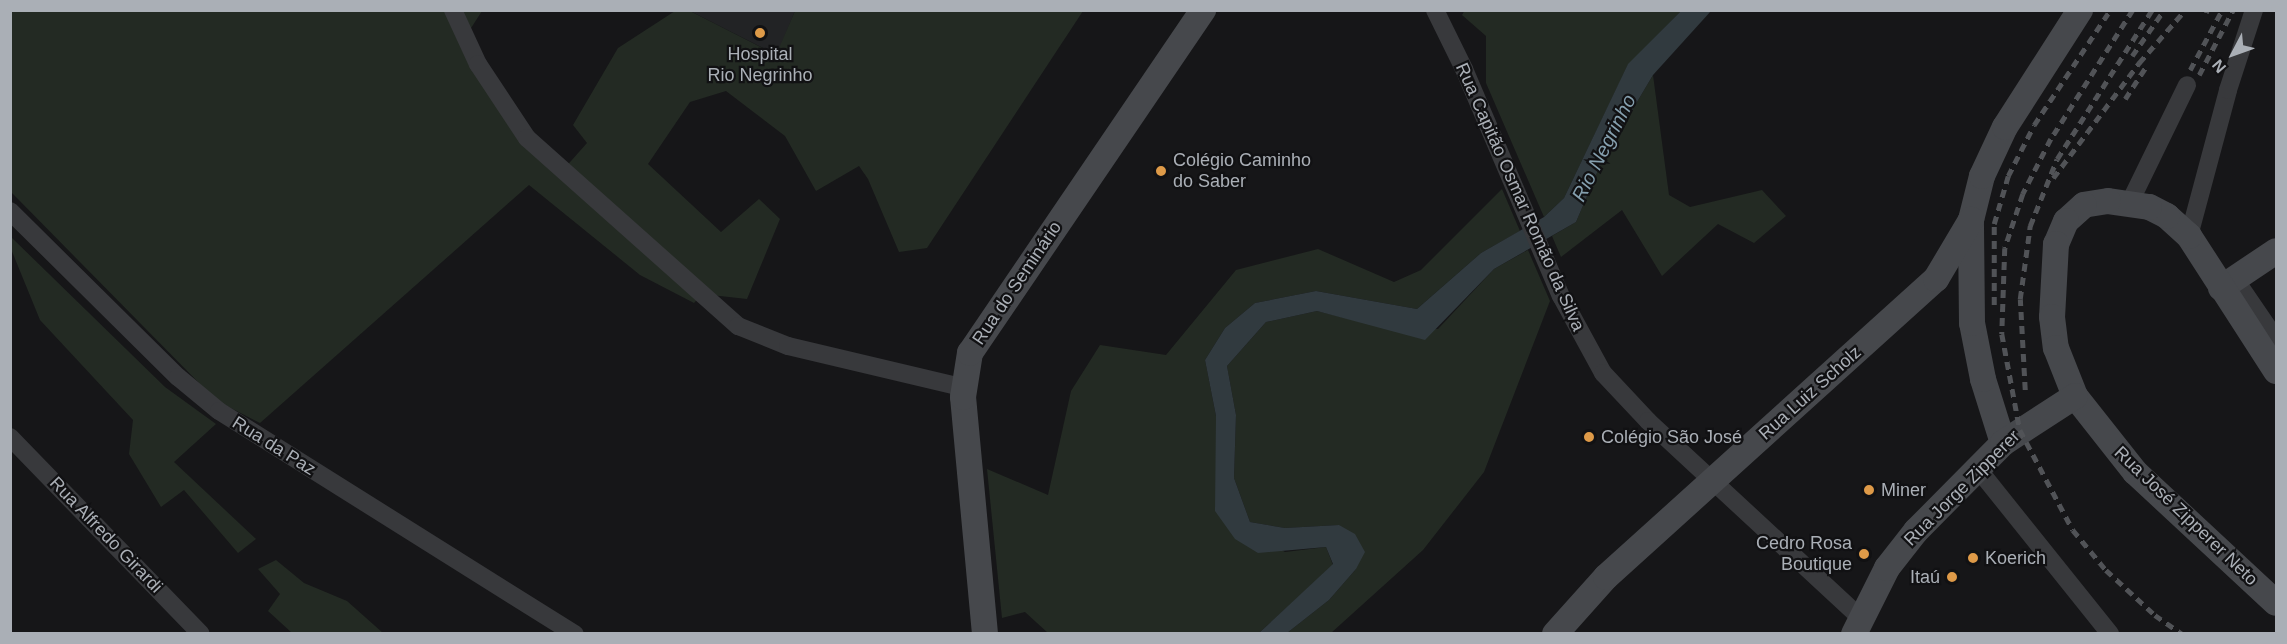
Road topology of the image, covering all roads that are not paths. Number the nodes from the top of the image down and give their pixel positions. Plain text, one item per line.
1 (453, 10) edge
2 (1203, 10) edge
3 (1435, 10) edge
4 (2080, 10) edge
5 (2254, 10) edge
6 (2187, 85) dead end
7 (2130, 202) junction
8 (10, 212) edge
9 (1971, 220) junction
10 (2189, 236) junction
11 (2277, 251) edge
12 (1936, 279) junction
13 (2228, 283) junction
14 (1969, 294) junction
15 (2277, 339) edge
16 (2277, 371) edge
17 (962, 387) junction
18 (2075, 396) junction
19 (10, 437) edge
20 (2003, 443) junction
21 (1978, 469) junction
22 (1712, 481) junction
23 (2277, 603) edge
24 (1858, 626) edge
25 (201, 633) edge
26 (575, 633) edge
27 (985, 633) edge
28 (1555, 633) edge
29 (2110, 633) edge

1 - 17 street
2 - 17 main road, Rua do Seminário
3 - 22 street, Rua Capitão Osmar Romão da Silva
4 - 9 main road
5 - 10 street
6 - 7 street
7 - 10 main road, Rua José Zipperer Neto
7 - 18 main road, Rua José Zipperer Neto
8 - 26 street, Rua da Paz
9 - 12 main road, Rua Luiz Scholz
9 - 14 main road
10 - 13 main road, Rua José Zipperer Neto
11 - 13 main road
12 - 14 main road
12 - 22 main road, Rua Luiz Scholz
13 - 15 street
13 - 16 main road, Rua José Zipperer Neto
14 - 20 main road
17 - 27 main road, Rua do Seminário
18 - 20 main road, Rua Jorge Zipperer
18 - 23 main road, Rua José Zipperer Neto
19 - 25 street, Rua Alfredo Girardi
20 - 21 main road, Rua Jorge Zipperer
21 - 24 main road, Rua Jorge Zipperer
21 - 29 street
22 - 24 street, Rua Capitão Osmar Romão da Silva
22 - 28 main road, Rua Luiz Scholz

